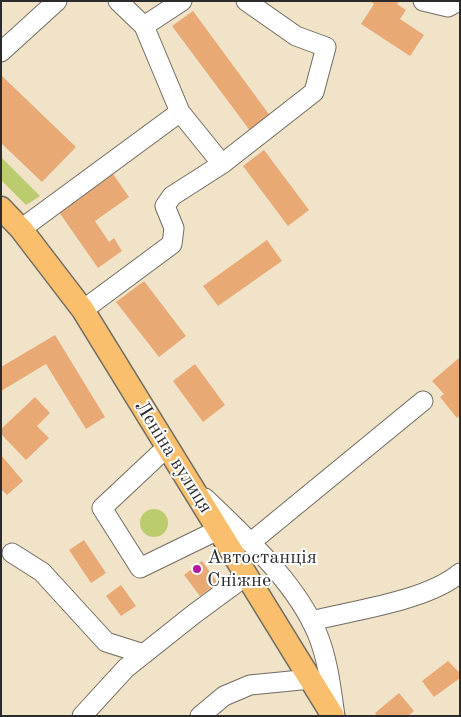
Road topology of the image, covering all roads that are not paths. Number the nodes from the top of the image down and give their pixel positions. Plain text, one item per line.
1 (57, 1) edge
2 (118, 1) edge
3 (182, 1) edge
4 (246, 1) edge
5 (423, 1) edge
6 (459, 1) edge
7 (144, 26) junction
8 (1, 52) edge
9 (180, 112) junction
10 (222, 164) junction
11 (1, 208) edge
12 (21, 229) junction
13 (83, 310) junction
14 (423, 401) dead end
15 (167, 447) junction
16 (190, 483) junction
17 (218, 530) junction
18 (250, 542) junction
19 (12, 553) dead end
20 (247, 575) junction
21 (456, 581) edge
22 (311, 621) junction
23 (144, 654) junction
24 (311, 679) junction
25 (82, 716) edge
26 (200, 716) edge
27 (334, 716) edge

1 - 8 street
2 - 7 street
3 - 7 street
4 - 10 street
5 - 6 street
7 - 9 street
9 - 10 street
9 - 12 street
10 - 13 street
11 - 12 main road, Леніна вулиця
12 - 13 main road, Леніна вулиця
13 - 15 main road, Леніна вулиця
14 - 18 street
15 - 16 main road, Леніна вулиця
15 - 17 street
16 - 17 main road, Леніна вулиця
16 - 18 street
17 - 20 main road, Леніна вулиця
18 - 22 street
19 - 23 street
20 - 23 street
20 - 24 main road, Леніна вулиця
21 - 22 street
22 - 27 street
23 - 25 street
24 - 26 street
24 - 27 main road, Леніна вулиця

